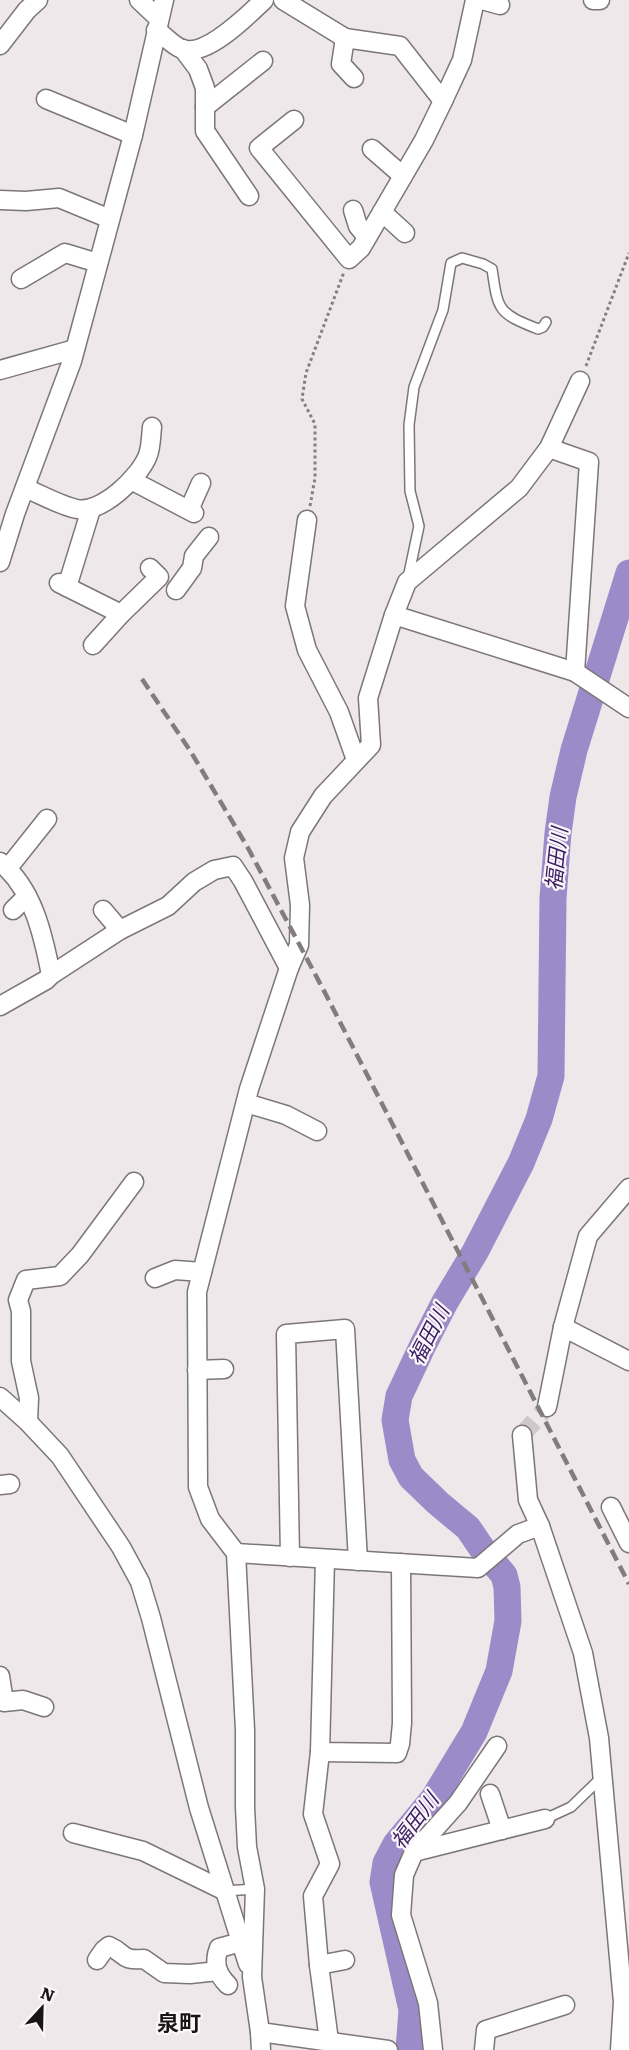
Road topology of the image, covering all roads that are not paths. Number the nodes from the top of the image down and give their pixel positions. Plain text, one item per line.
1 (38, 0) edge
2 (139, 0) edge
3 (164, 0) edge
4 (264, 0) edge
5 (283, 0) edge
6 (475, 0) edge
7 (482, 0) edge
8 (593, 0) edge
9 (600, 0) edge
10 (500, 5) dead end
11 (306, 6) edge
12 (157, 24) junction
13 (345, 38) junction
14 (0, 45) edge
15 (183, 50) junction
16 (263, 61) dead end
17 (354, 78) dead end
18 (46, 99) dead end
19 (444, 101) junction
20 (205, 107) junction
21 (294, 120) dead end
22 (133, 135) junction
23 (372, 149) dead end
24 (404, 176) junction
25 (249, 196) dead end
26 (0, 200) edge
27 (353, 210) dead end
28 (382, 212) junction
29 (110, 219) junction
30 (405, 233) dead end
31 (368, 237) junction
32 (98, 263) junction
33 (21, 279) dead end
34 (546, 322) dead end
35 (75, 349) junction
36 (0, 370) edge
37 (580, 381) road end
38 (152, 428) dead end
39 (549, 448) junction
40 (132, 480) junction
41 (201, 483) dead end
42 (25, 488) junction
43 (91, 509) junction
44 (307, 520) road end
45 (209, 537) dead end
46 (0, 562) edge
47 (407, 582) junction
48 (121, 614) junction
49 (394, 615) junction
50 (93, 645) dead end
51 (575, 672) junction
52 (629, 708) edge
53 (356, 760) junction
54 (47, 819) dead end
55 (4, 865) edge
56 (27, 896) junction
57 (13, 910) dead end
58 (103, 910) dead end
59 (120, 930) junction
60 (289, 968) junction
61 (51, 975) junction
62 (0, 1006) edge
63 (246, 1103) junction
64 (317, 1131) dead end
65 (135, 1182) dead end
66 (629, 1188) edge
67 (202, 1272) junction
68 (155, 1278) dead end
69 (563, 1327) junction
70 (629, 1361) edge
71 (224, 1369) dead end
72 (197, 1370) junction
73 (0, 1397) edge
74 (547, 1407) tunnel mouth
75 (28, 1422) junction
76 (522, 1435) dead end
77 (611, 1507) dead end
78 (540, 1526) junction
79 (628, 1538) edge
80 (236, 1552) junction
81 (290, 1557) junction
82 (325, 1559) junction
83 (358, 1561) junction
84 (401, 1563) junction
85 (0, 1676) edge
86 (44, 1707) dead end
87 (497, 1746) dead end
88 (320, 1752) junction
89 (603, 1776) junction
90 (490, 1794) dead end
91 (545, 1819) joint
92 (502, 1830) junction
93 (73, 1833) dead end
94 (414, 1852) junction
95 (255, 1889) junction
96 (225, 1891) junction
97 (241, 1942) junction
98 (97, 1960) dead end
99 (345, 1960) dead end
100 (319, 1965) junction
101 (252, 1977) junction
102 (565, 2005) dead end
103 (625, 2028) edge
104 (260, 2041) edge
105 (329, 2041) junction
106 (388, 2050) edge
107 (433, 2050) edge
108 (484, 2050) edge
109 (620, 2050) edge

1 - 14 street
2 - 12 street
3 - 12 street
4 - 15 street
5 - 11 street
6 - 19 street
7 - 10 street
8 - 9 street
11 - 13 street
12 - 15 street
12 - 22 street
13 - 17 street
13 - 19 street
15 - 20 street
16 - 20 street
18 - 22 street
19 - 24 street
20 - 25 street
21 - 31 street
22 - 29 street
23 - 24 street
24 - 28 street
26 - 29 street
27 - 31 street
28 - 30 street
28 - 31 street
29 - 32 street
32 - 33 street
32 - 35 street
34 - 47 lane
35 - 36 street
35 - 42 street
37 - 39 street
38 - 40 street
39 - 47 street
39 - 51 street
40 - 41 street
40 - 43 street
42 - 43 street
42 - 46 street
43 - 48 street
44 - 53 street
45 - 48 street
47 - 49 street
48 - 50 street
49 - 51 street
49 - 53 street
51 - 52 street
53 - 60 street
54 - 55 street
55 - 56 street
56 - 57 street
56 - 61 street
58 - 59 street
59 - 60 street
59 - 61 street
60 - 63 street
61 - 62 street
63 - 64 street
63 - 67 street
65 - 75 street
66 - 69 street
67 - 68 street
67 - 72 street
69 - 70 street
69 - 74 street
71 - 72 street
72 - 80 street
73 - 75 street
75 - 96 street
76 - 78 street
77 - 79 street
78 - 84 street
78 - 89 street
80 - 81 street
80 - 95 street
81 - 82 street
81 - 83 street
82 - 83 street
82 - 88 street
83 - 84 street
84 - 88 street
85 - 86 street
87 - 94 street
88 - 100 street
89 - 91 lane
89 - 103 street
90 - 92 street
91 - 92 street
92 - 94 street
93 - 96 street
94 - 107 street
95 - 96 lane
95 - 101 street
96 - 97 street
97 - 98 street
97 - 101 street
99 - 100 street
100 - 105 street
101 - 104 street
102 - 108 street
103 - 109 street
104 - 105 street
105 - 106 street

